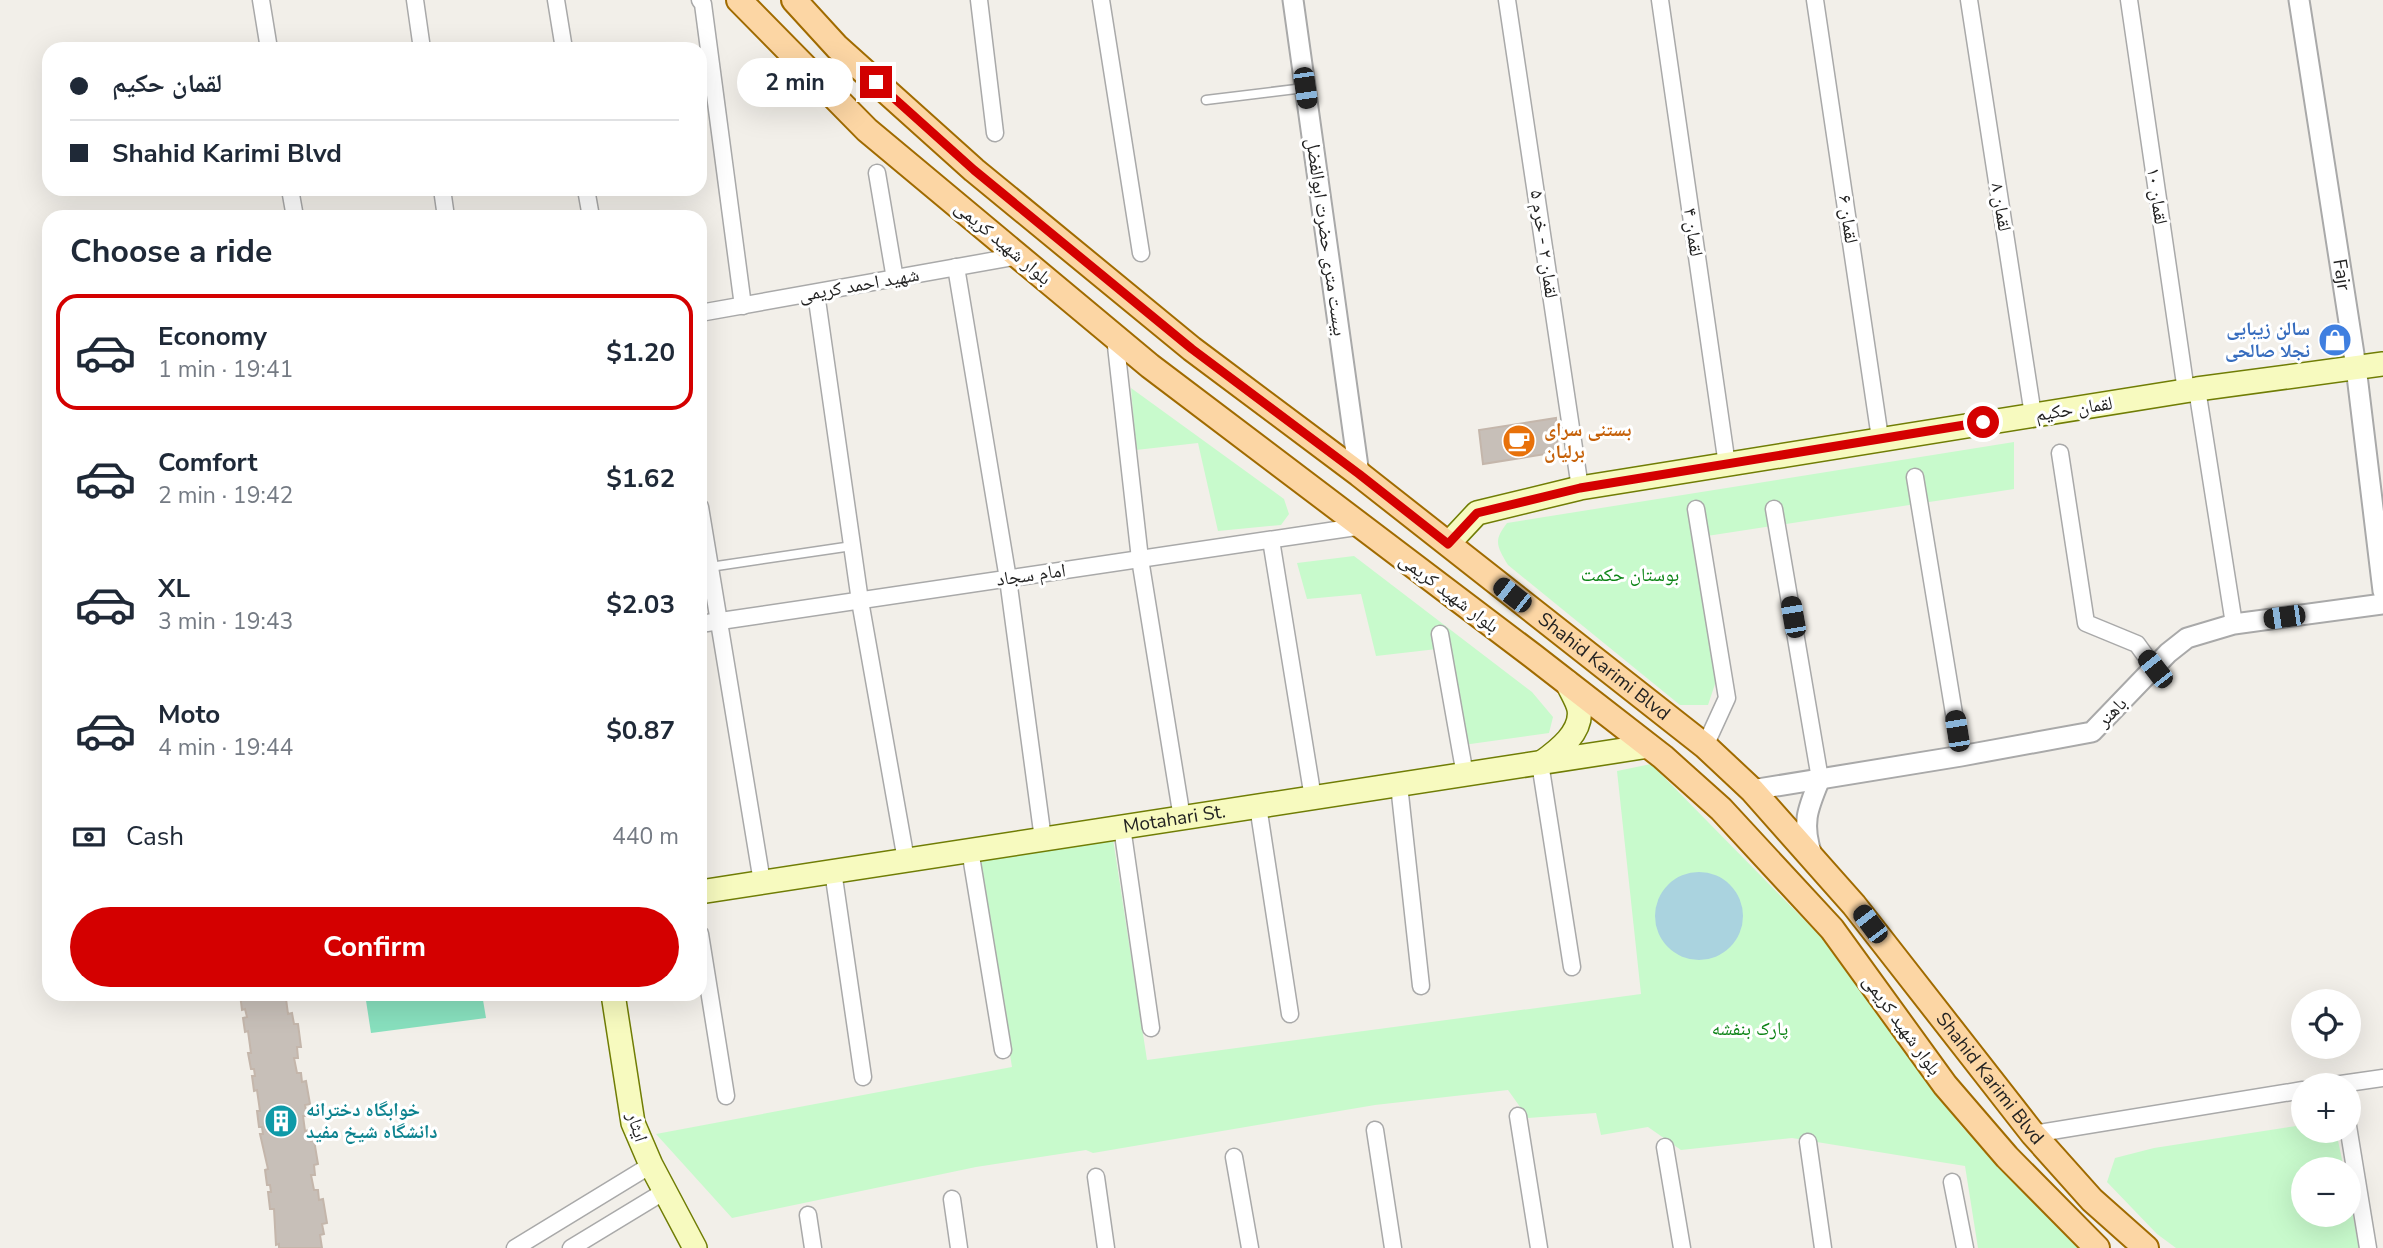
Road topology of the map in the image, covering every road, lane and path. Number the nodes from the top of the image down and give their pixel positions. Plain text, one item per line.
1 (261, 0) edge
2 (415, 0) edge
3 (556, 0) edge
4 (739, 0) edge
5 (794, 0) edge
6 (979, 0) edge
7 (1101, 0) edge
8 (1293, 0) edge
9 (1507, 0) edge
10 (1660, 0) edge
11 (1815, 0) edge
12 (1969, 0) edge
13 (2129, 0) edge
14 (2299, 0) edge
15 (703, 1) edge
16 (268, 42) edge
17 (421, 42) edge
18 (563, 42) edge
19 (1305, 88) junction
20 (1206, 100) dead end
21 (995, 133) dead end
22 (877, 173) dead end
23 (1141, 253) dead end
24 (1018, 256) junction
25 (956, 267) junction
26 (895, 279) junction
27 (816, 292) junction
28 (743, 306) junction
29 (707, 312) edge
30 (1115, 337) junction
31 (2383, 364) edge
32 (2356, 367) junction
33 (2192, 390) junction
34 (2033, 415) junction
35 (1880, 438) junction
36 (2060, 453) dead end
37 (1727, 464) junction
38 (1359, 474) junction
39 (1915, 477) dead end
40 (1580, 488) junction
41 (1696, 509) dead end
42 (1774, 509) dead end
43 (1363, 526) junction
44 (1271, 540) junction
45 (1448, 544) junction
46 (852, 546) junction
47 (707, 549) edge
48 (1140, 559) junction
49 (710, 567) junction
50 (1008, 579) junction
51 (2383, 591) edge
52 (860, 601) junction
53 (2383, 604) edge
54 (719, 622) junction
55 (707, 623) edge
56 (2234, 624) junction
57 (1440, 634) dead end
58 (2155, 669) junction
59 (1567, 682) junction
60 (1649, 746) junction
61 (1705, 746) junction
62 (1961, 756) junction
63 (1541, 763) junction
64 (1465, 775) junction
65 (1820, 779) junction
66 (1399, 785) junction
67 (1752, 790) junction
68 (1313, 798) junction
69 (1258, 806) junction
70 (1182, 818) junction
71 (1122, 827) junction
72 (1044, 839) junction
73 (970, 850) junction
74 (1812, 856) junction
75 (906, 860) junction
76 (833, 872) junction
77 (762, 882) junction
78 (707, 891) edge
79 (1572, 968) dead end
80 (707, 978) edge
81 (1421, 986) dead end
82 (614, 1001) edge
83 (1290, 1014) dead end
84 (1151, 1028) dead end
85 (1003, 1050) dead end
86 (863, 1077) dead end
87 (2383, 1078) edge
88 (2361, 1082) edge
89 (2291, 1092) edge
90 (726, 1096) dead end
91 (1518, 1116) dead end
92 (1375, 1130) dead end
93 (2033, 1134) junction
94 (1808, 1142) dead end
95 (2351, 1143) edge
96 (1665, 1147) dead end
97 (1234, 1157) dead end
98 (652, 1165) junction
99 (1096, 1177) dead end
100 (1952, 1182) dead end
101 (666, 1191) junction
102 (951, 1199) dead end
103 (808, 1215) dead end
104 (516, 1248) edge
105 (571, 1248) edge
106 (695, 1248) edge
107 (813, 1248) edge
108 (959, 1248) edge
109 (1106, 1248) edge
110 (1250, 1248) edge
111 (1393, 1248) edge
112 (1539, 1248) edge
113 (1682, 1248) edge
114 (1823, 1248) edge
115 (1965, 1248) edge
116 (2097, 1248) edge
117 (2147, 1248) edge
118 (2368, 1248) edge

1 - 16 street
2 - 17 street
3 - 18 street
4 - 24 main road, بلوار شهید کریمی
5 - 38 main road, Shahid Karimi Blvd
6 - 21 street
7 - 23 street
8 - 19 street, بیست متری حضرت ابوالفضل
9 - 40 street, لقمان ۲ - خرم ۵
10 - 37 street, لقمان ۴
11 - 35 street, لقمان ۶
12 - 34 street, لقمان ۸
13 - 33 street, لقمان ۱۰
14 - 32 street, Fajr
15 - 28 street
19 - 20 lane
19 - 38 street, بیست متری حضرت ابوالفضل
22 - 26 street
24 - 25 street, شهید احمد کریمی
24 - 30 main road, بلوار شهید کریمی
25 - 26 street, شهید احمد کریمی
25 - 50 street
26 - 27 street, شهید احمد کریمی
27 - 28 street, شهید احمد کریمی
27 - 46 street
28 - 29 street, شهید احمد کریمی
30 - 43 main road, بلوار شهید کریمی
30 - 48 street
31 - 32 main road, لقمان حکیم
32 - 33 main road, لقمان حکیم
32 - 51 street, Fajr
33 - 34 main road, لقمان حکیم
33 - 56 street, لقمان ۱۰
34 - 35 main road, لقمان حکیم
35 - 37 main road, لقمان حکیم
36 - 58 street
37 - 40 main road, لقمان حکیم
38 - 45 main road, Shahid Karimi Blvd
39 - 62 street
40 - 45 main road, لقمان حکیم
41 - 61 street
42 - 65 street
43 - 44 street, امام سجاد
43 - 59 main road, بلوار شهید کریمی
44 - 48 street, امام سجاد
44 - 68 street
45 - 61 main road, Shahid Karimi Blvd
46 - 49 lane
46 - 52 street
47 - 49 street
48 - 50 street, امام سجاد
48 - 70 street
49 - 54 street
50 - 52 street, امام سجاد
50 - 72 street
52 - 54 street, امام سجاد
52 - 75 street
53 - 56 street, باهنر
54 - 55 street, امام سجاد
54 - 77 street
56 - 58 street, باهنر
57 - 64 street
58 - 62 street, باهنر
59 - 60 main road, بلوار شهید کریمی
59 - 63 main road
60 - 63 main road, Motahari St.
60 - 116 main road, بلوار شهید کریمی
61 - 67 main road, Shahid Karimi Blvd
62 - 65 street, باهنر
63 - 64 main road, Motahari St.
63 - 79 street
64 - 66 main road, Motahari St.
65 - 67 street, باهنر
65 - 74 street
66 - 68 main road, Motahari St.
66 - 81 street
67 - 74 main road, Shahid Karimi Blvd
68 - 69 main road, Motahari St.
69 - 70 main road, Motahari St.
69 - 83 street
70 - 71 main road, Motahari St.
71 - 72 main road, Motahari St.
71 - 84 street
72 - 73 main road, Motahari St.
73 - 75 main road, Motahari St.
73 - 85 street
74 - 93 main road, Shahid Karimi Blvd
75 - 76 main road, Motahari St.
76 - 77 main road, Motahari St.
76 - 86 street
77 - 78 main road, Motahari St.
80 - 90 street
82 - 98 main road, ایثار
87 - 88 street
89 - 93 street
91 - 112 street
92 - 111 street
93 - 117 main road, Shahid Karimi Blvd
94 - 114 street
95 - 118 street
96 - 113 street
97 - 110 street
98 - 101 main road, ایثار
98 - 104 street
99 - 109 street
100 - 115 street
101 - 105 street
101 - 106 main road, ایثار
102 - 108 street
103 - 107 street

